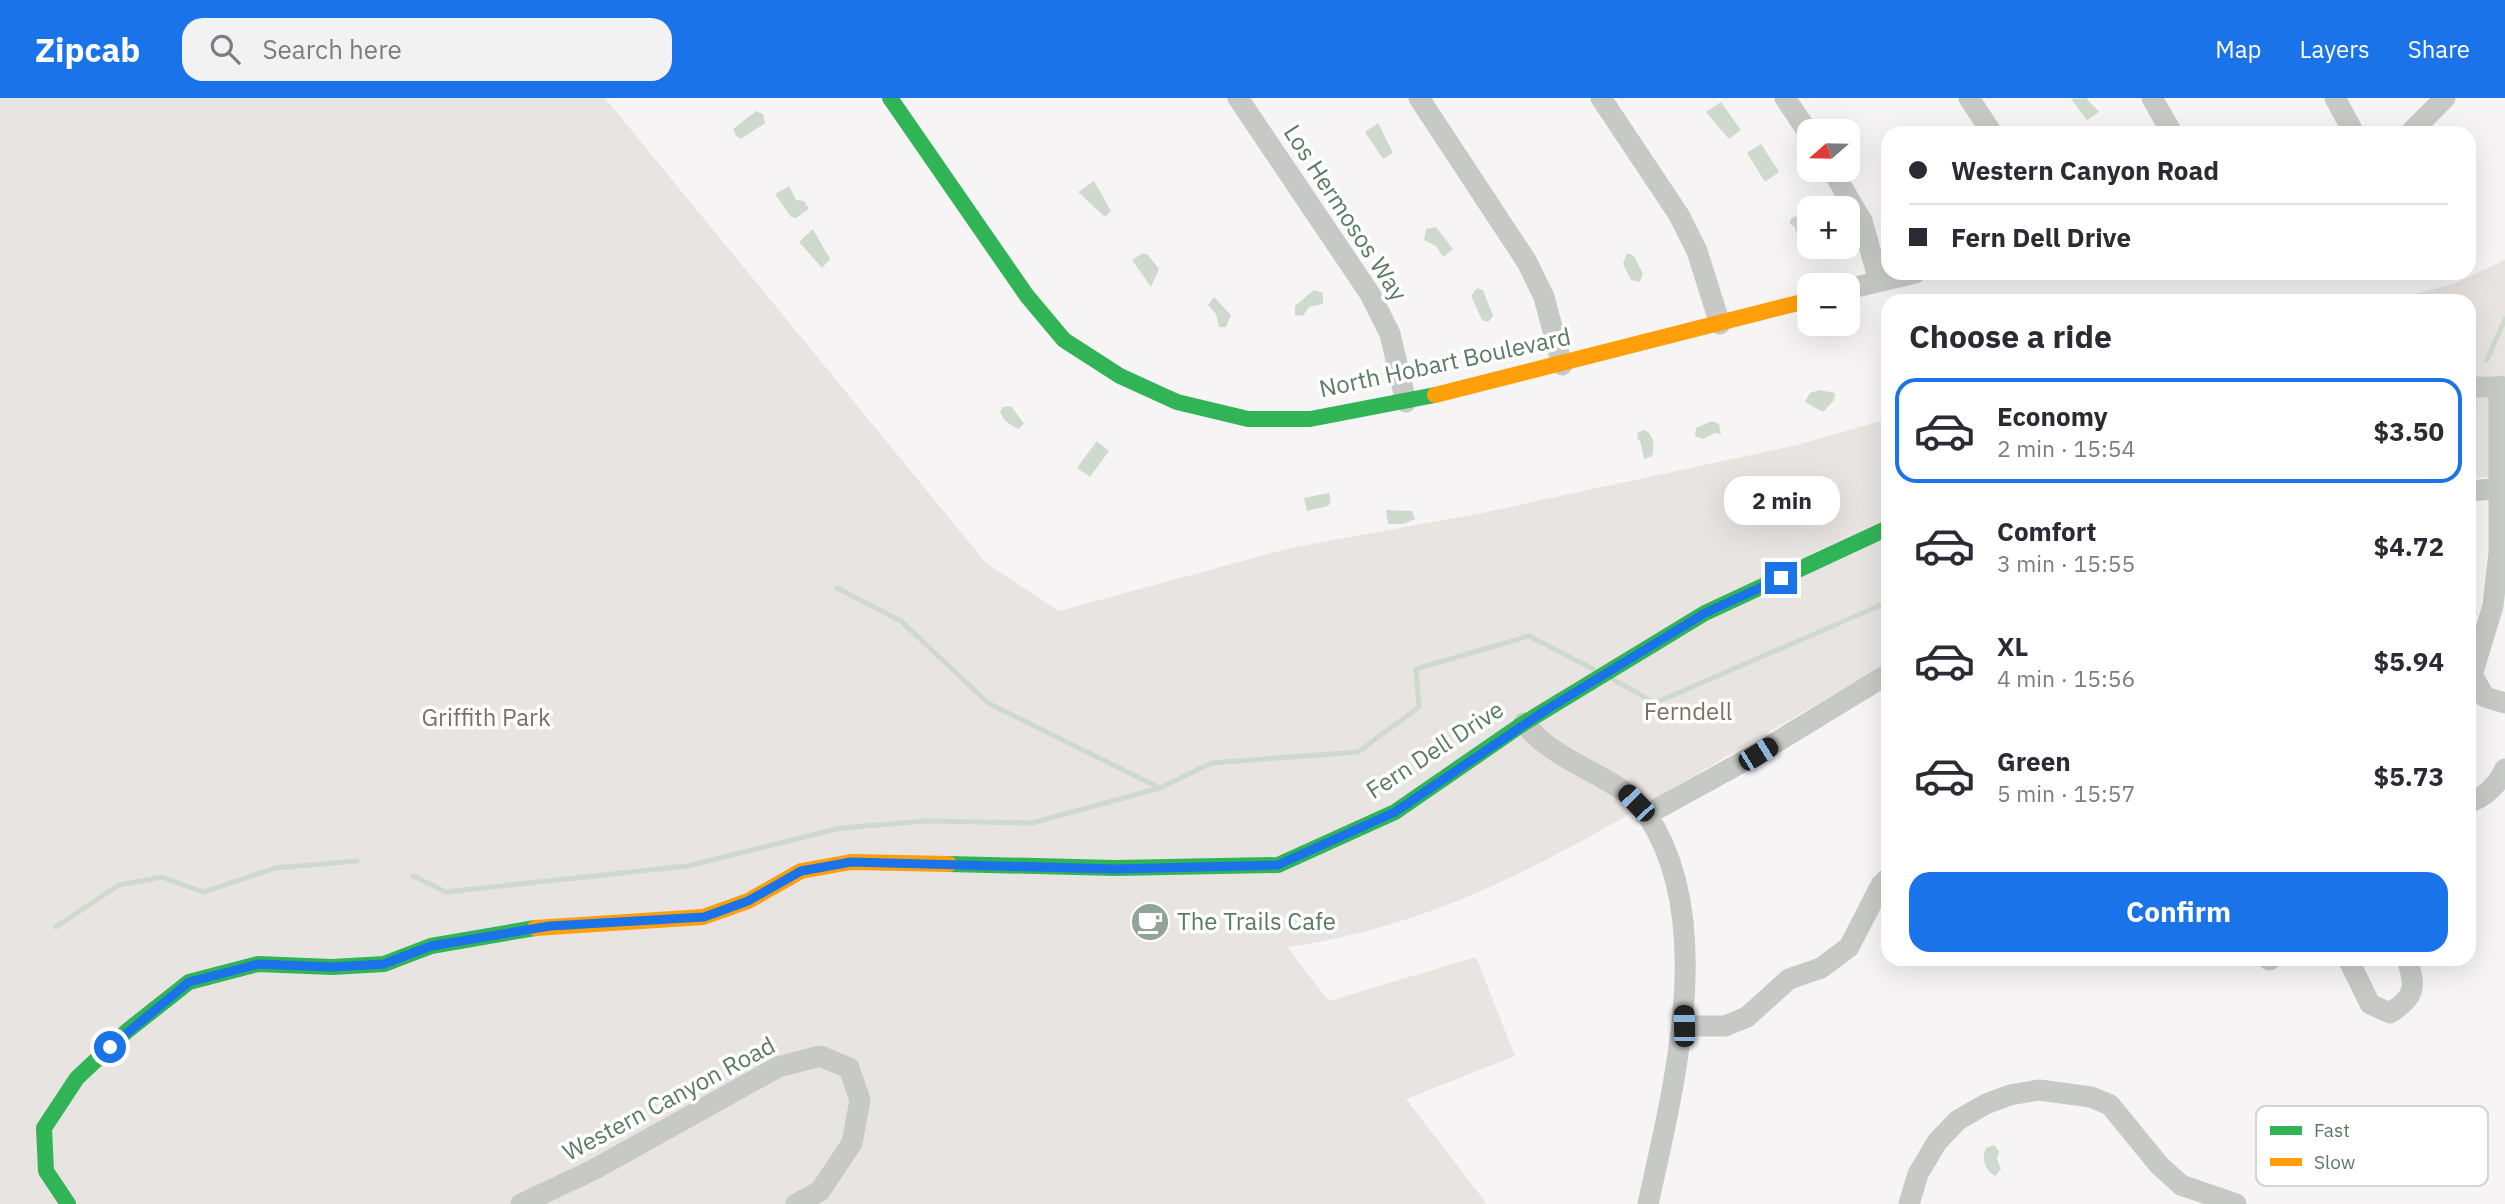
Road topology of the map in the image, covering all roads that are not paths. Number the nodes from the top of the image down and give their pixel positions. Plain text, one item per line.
1 (890, 98) edge
2 (1238, 98) edge
3 (1419, 98) edge
4 (1601, 98) edge
5 (1785, 98) edge
6 (1969, 98) edge
7 (2152, 98) edge
8 (2335, 98) edge
9 (2445, 98) edge
10 (1799, 119) edge
11 (1987, 126) edge
12 (2168, 126) edge
13 (2350, 126) edge
14 (2417, 126) edge
15 (1839, 182) edge
16 (1884, 280) edge
17 (1879, 281) junction
18 (1860, 286) edge
19 (1797, 303) edge
20 (1720, 324) junction
21 (1562, 365) junction
22 (2502, 386) edge
23 (2476, 387) edge
24 (1406, 402) junction
25 (2501, 488) edge
26 (2476, 490) edge
27 (1881, 531) edge
28 (2476, 662) edge
29 (1881, 678) edge
30 (2476, 682) edge
31 (2505, 703) edge
32 (1524, 723) junction
33 (2505, 769) edge
34 (2476, 800) edge
35 (1646, 815) junction
36 (1881, 885) edge
37 (2351, 966) edge
38 (2409, 966) edge
39 (1684, 1026) junction
40 (68, 1204) edge
41 (521, 1204) edge
42 (796, 1204) edge
43 (1648, 1204) edge
44 (1909, 1204) edge
45 (2236, 1204) edge

1 - 24 street, North Hobart Boulevard
2 - 24 street, Los Hermosos Way
3 - 21 street
4 - 20 street
5 - 10 street
6 - 11 street
7 - 12 street
8 - 13 street
9 - 14 street
15 - 17 street
16 - 17 street
17 - 18 street
19 - 20 street, North Hobart Boulevard
20 - 21 street, North Hobart Boulevard
21 - 24 street, North Hobart Boulevard
22 - 23 street
22 - 25 street
25 - 26 street
25 - 28 street
27 - 32 street, Fern Dell Drive
29 - 35 street
30 - 31 street
32 - 35 street
32 - 40 street, Fern Dell Drive
33 - 34 street
35 - 39 street
36 - 39 street
37 - 38 street
39 - 43 street
41 - 42 street, Western Canyon Road
44 - 45 street

